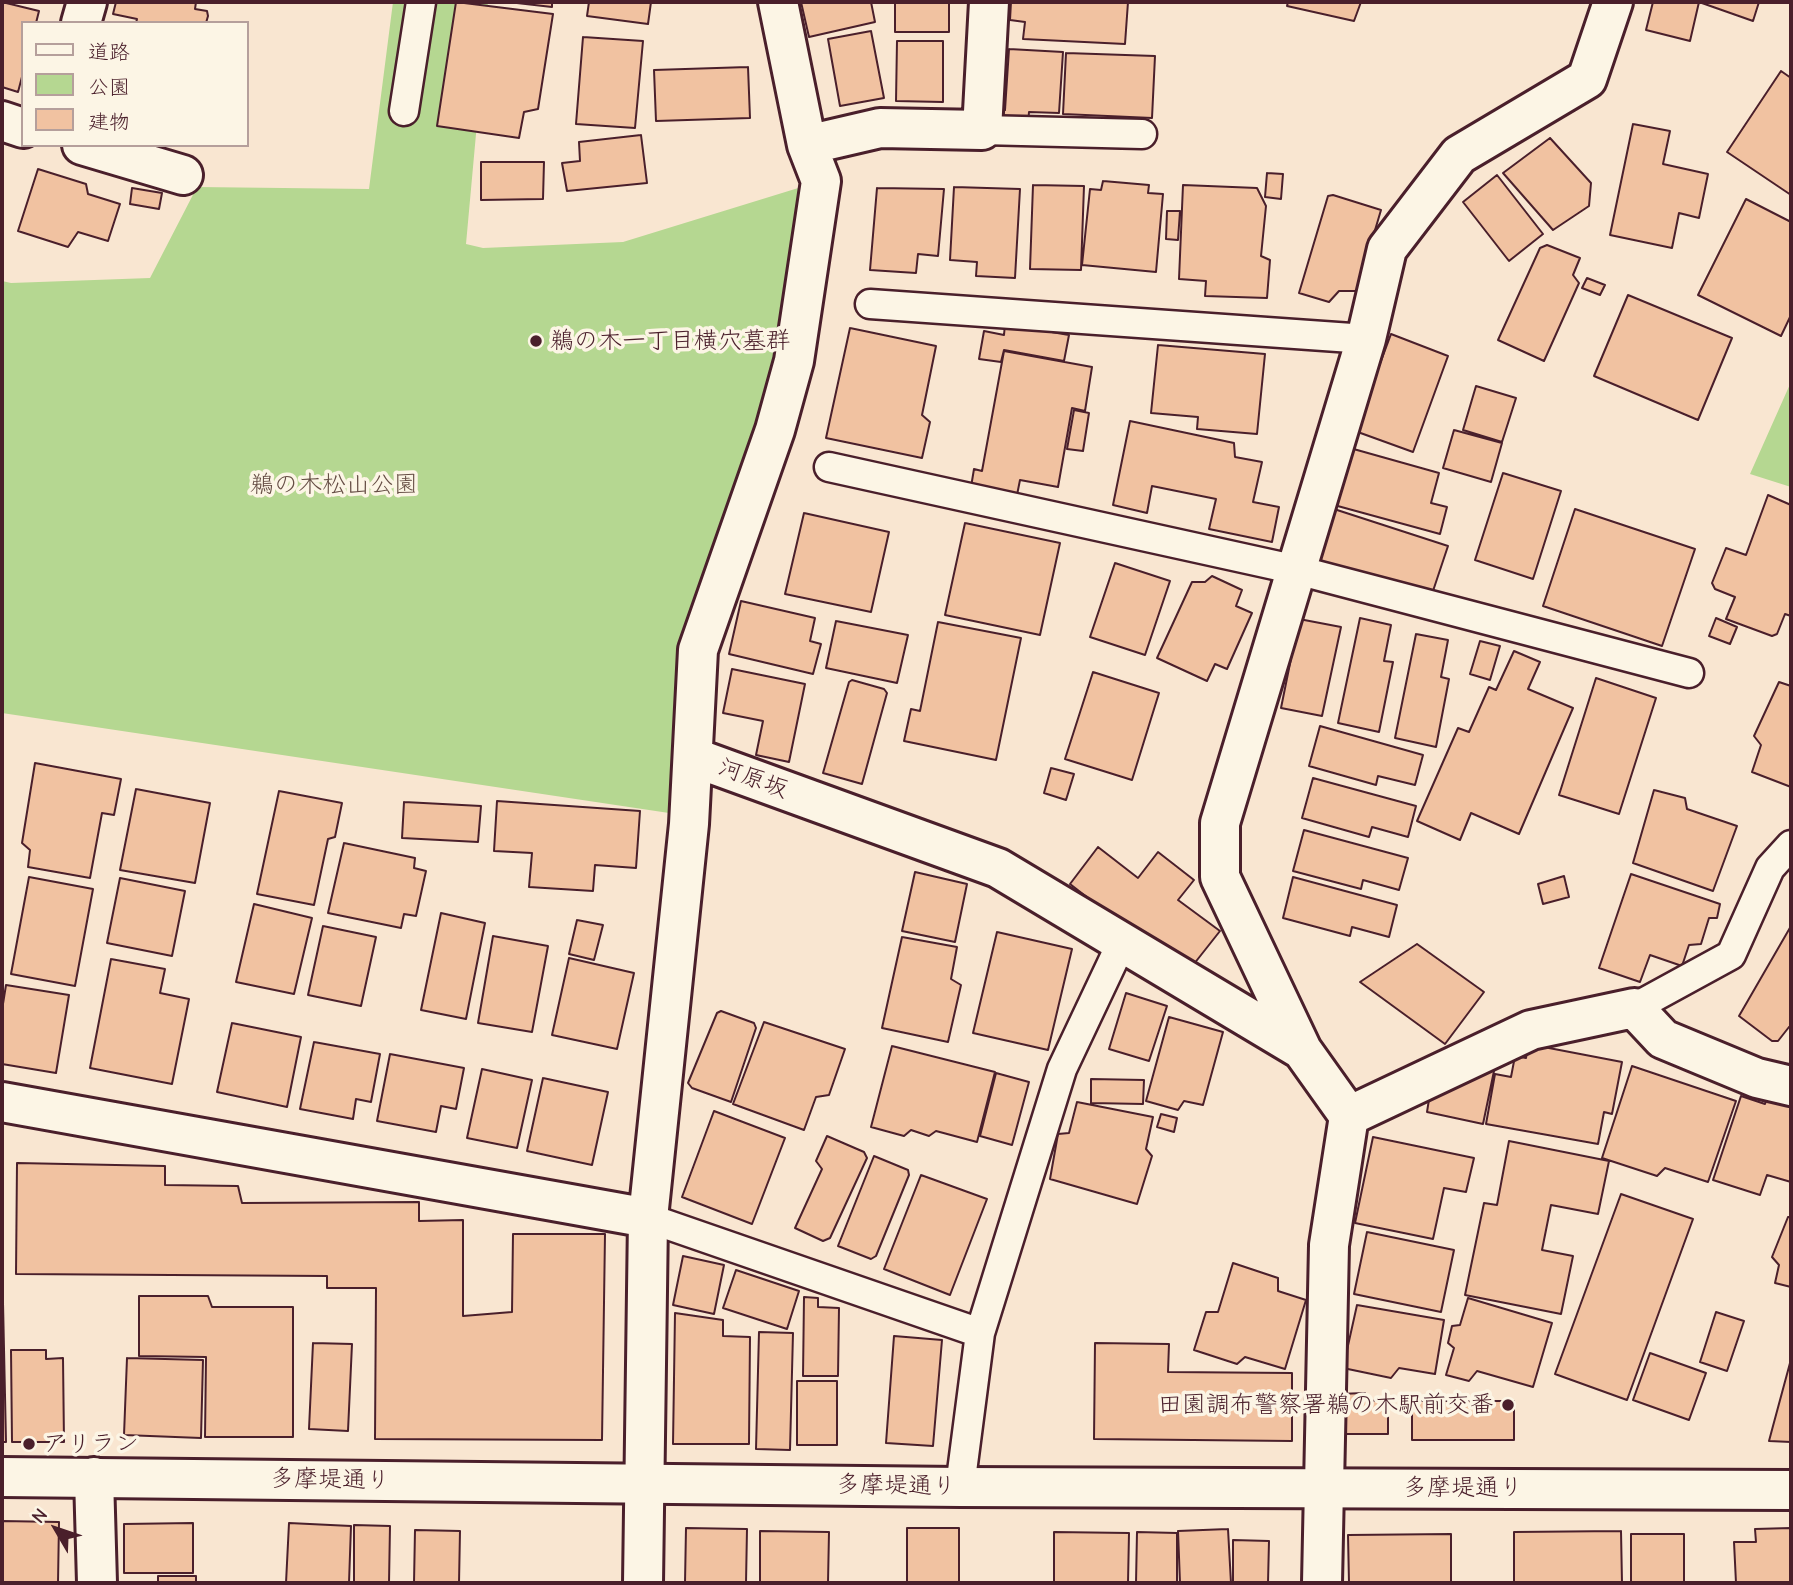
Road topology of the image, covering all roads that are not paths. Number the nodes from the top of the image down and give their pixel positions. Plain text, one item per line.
1 (87, 2) edge
2 (421, 2) edge
3 (778, 2) edge
4 (989, 2) edge
5 (1613, 2) edge
6 (82, 21) edge
7 (404, 111) dead end
8 (2, 121) edge
9 (21, 127) edge
10 (982, 130) junction
11 (1142, 134) dead end
12 (807, 145) junction
13 (89, 147) edge
14 (183, 176) dead end
15 (870, 304) dead end
16 (1366, 340) junction
17 (829, 467) dead end
18 (1297, 570) junction
19 (1689, 673) dead end
20 (693, 757) junction
21 (1791, 845) edge
22 (1122, 942) junction
23 (1634, 1008) junction
24 (1302, 1050) junction
25 (1791, 1086) edge
26 (2, 1102) edge
27 (1349, 1116) junction
28 (648, 1219) junction
29 (980, 1333) junction
30 (2, 1476) edge
31 (94, 1477) junction
32 (644, 1484) junction
33 (960, 1487) junction
34 (1325, 1488) junction
35 (1791, 1490) edge
36 (97, 1583) edge
37 (643, 1583) edge
38 (1322, 1583) edge

1 - 6 street
2 - 7 lane
3 - 12 street, 河原坂
4 - 10 street
5 - 16 street
8 - 9 street
10 - 11 lane
10 - 12 street
12 - 20 street, 河原坂
13 - 14 street
15 - 16 lane
16 - 18 street
17 - 18 lane
18 - 19 lane
18 - 24 street
20 - 22 street, 河原坂
20 - 28 street
21 - 23 lane
22 - 24 street, 河原坂
22 - 29 lane
23 - 25 street
23 - 27 street
24 - 27 street
26 - 28 street
27 - 34 street
28 - 29 lane
28 - 32 street
29 - 33 lane
30 - 31 street, 多摩堤通り
31 - 32 street, 多摩堤通り
31 - 36 street
32 - 33 street, 多摩堤通り
32 - 37 street
33 - 34 street, 多摩堤通り
34 - 35 street, 多摩堤通り
34 - 38 street

